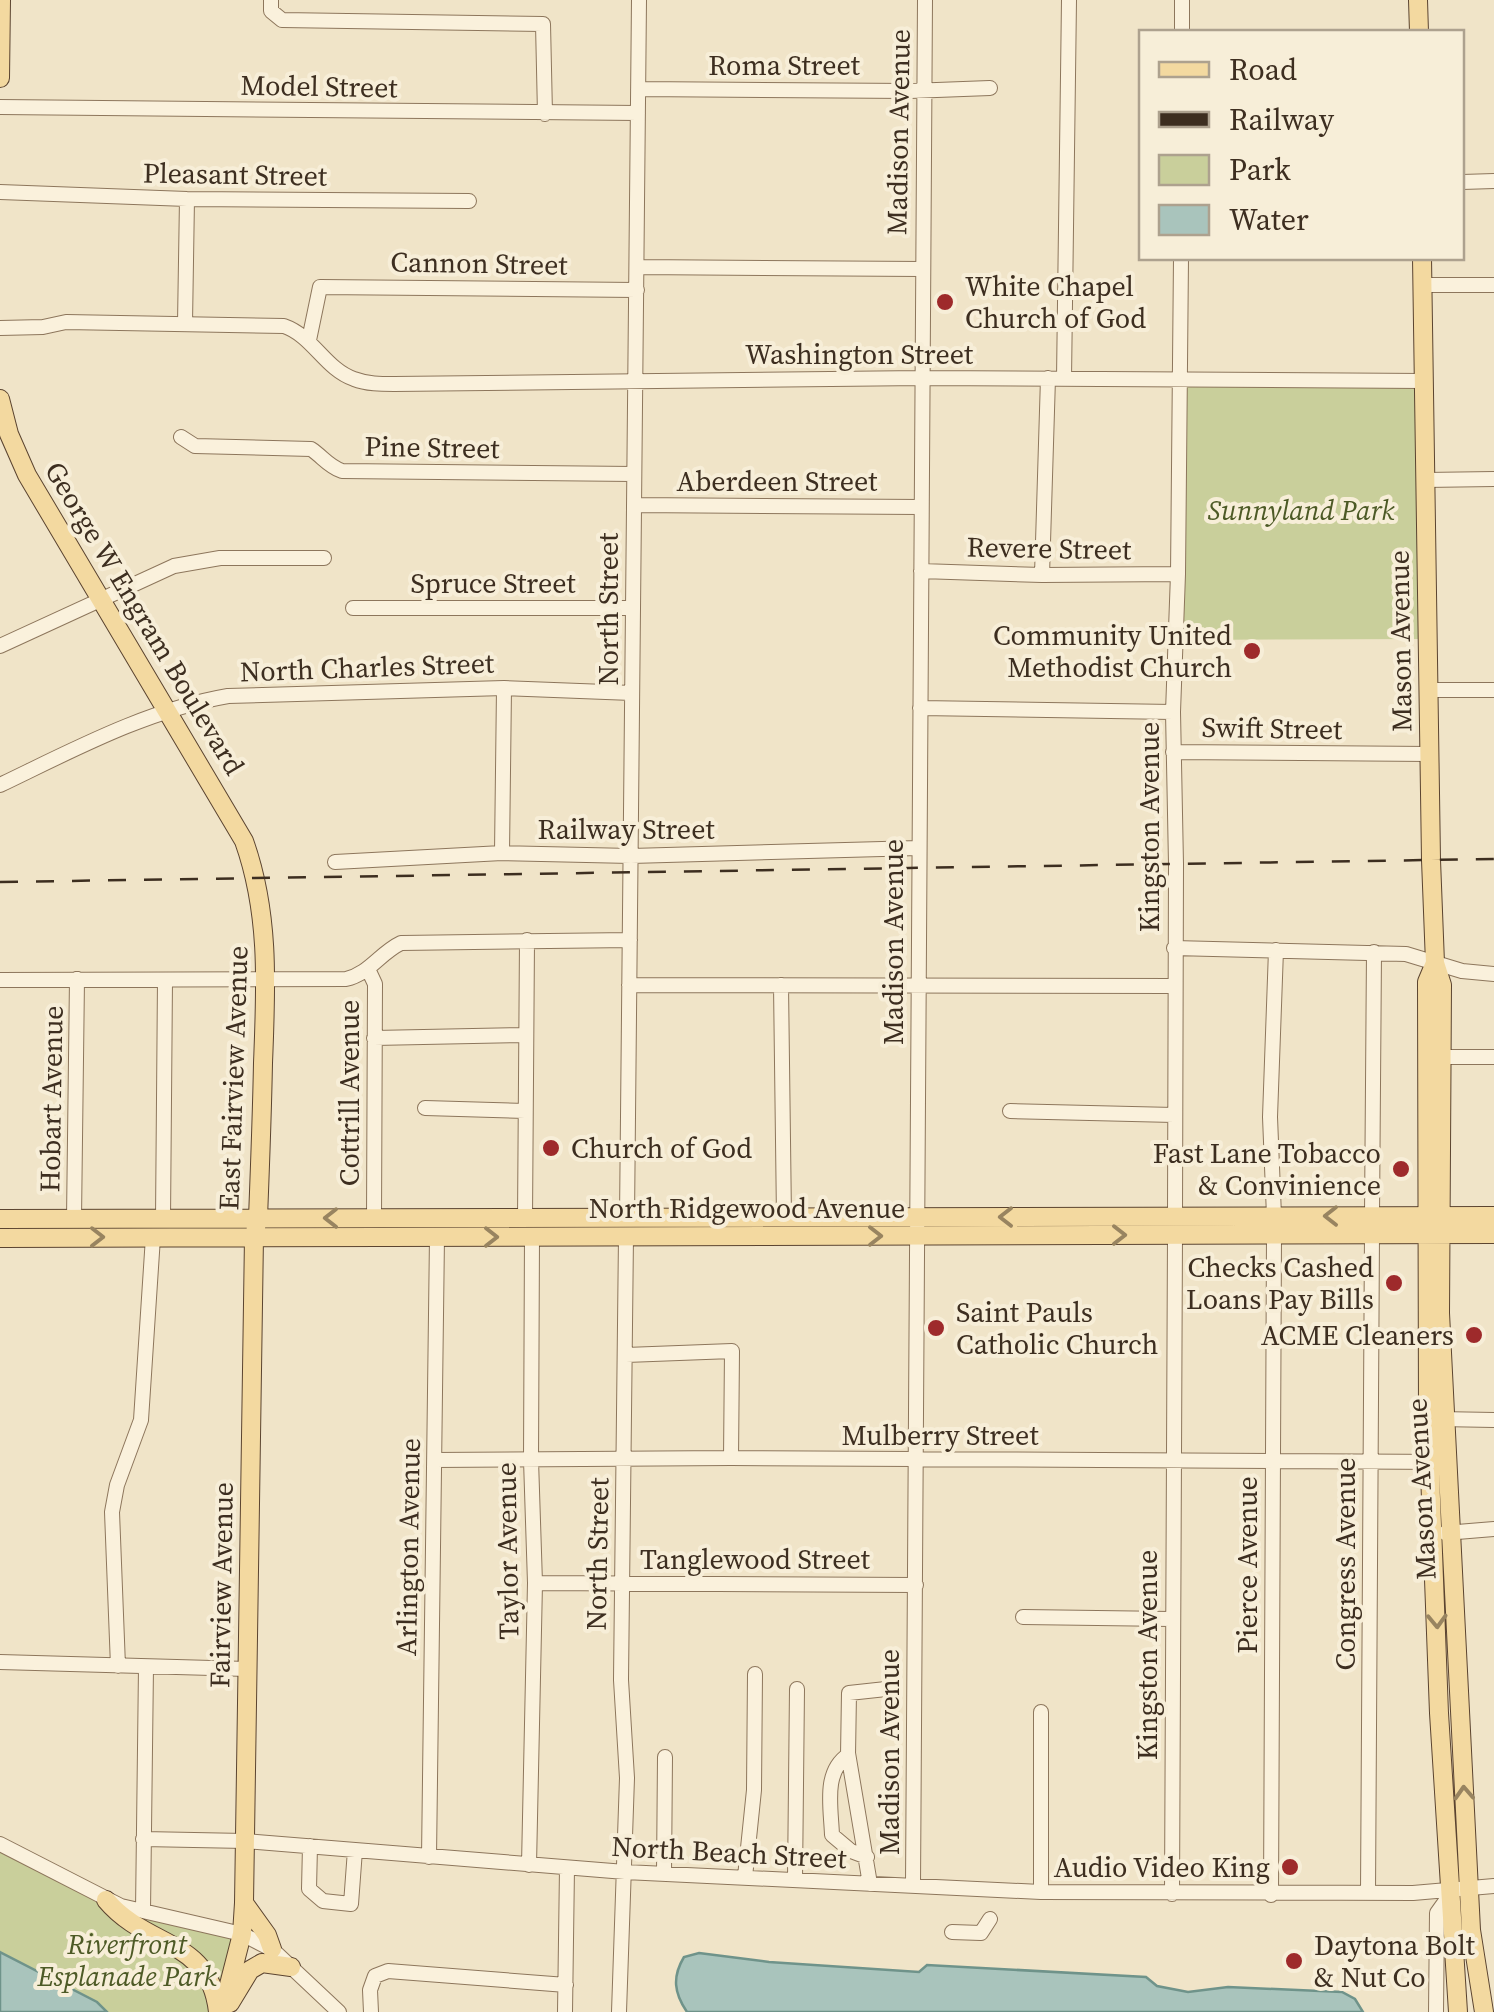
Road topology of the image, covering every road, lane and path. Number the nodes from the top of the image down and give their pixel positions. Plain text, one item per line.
1 (0, 0) edge
2 (271, 0) edge
3 (639, 0) edge
4 (925, 0) edge
5 (1069, 0) edge
6 (1182, 0) edge
7 (1418, 0) edge
8 (0, 14) edge
9 (1182, 30) edge
10 (1419, 30) edge
11 (0, 78) edge
12 (923, 88) junction
13 (990, 88) dead end
14 (638, 90) junction
15 (0, 107) edge
16 (638, 113) junction
17 (545, 114) junction
18 (1494, 181) edge
19 (1464, 182) edge
20 (0, 192) edge
21 (187, 200) junction
22 (469, 201) dead end
23 (1180, 260) edge
24 (1422, 260) edge
25 (638, 267) junction
26 (922, 269) junction
27 (1422, 285) junction
28 (1494, 285) edge
29 (637, 290) junction
30 (185, 323) junction
31 (0, 328) edge
32 (309, 340) junction
33 (922, 378) junction
34 (1056, 379) junction
35 (1180, 380) junction
36 (636, 381) junction
37 (1424, 381) junction
38 (0, 399) edge
39 (181, 437) dead end
40 (634, 474) junction
41 (1494, 479) edge
42 (1426, 480) junction
43 (634, 505) junction
44 (920, 507) junction
45 (324, 558) dead end
46 (921, 571) junction
47 (1178, 574) junction
48 (1042, 575) junction
49 (101, 600) junction
50 (353, 608) dead end
51 (634, 608) junction
52 (0, 646) edge
53 (504, 688) junction
54 (1428, 690) junction
55 (1494, 690) edge
56 (632, 693) junction
57 (920, 708) junction
58 (166, 712) junction
59 (1172, 712) junction
60 (1173, 752) junction
61 (1430, 754) junction
62 (0, 785) edge
63 (918, 848) junction
64 (502, 853) junction
65 (631, 856) junction
66 (251, 862) joint
67 (334, 862) dead end
68 (527, 940) junction
69 (630, 940) junction
70 (1174, 948) junction
71 (1276, 950) junction
72 (1374, 952) junction
73 (1435, 963) junction
74 (368, 969) junction
75 (1494, 974) edge
76 (266, 979) junction
77 (0, 980) edge
78 (77, 980) junction
79 (166, 980) junction
80 (781, 984) junction
81 (918, 984) junction
82 (630, 985) junction
83 (1174, 986) junction
84 (526, 1035) junction
85 (374, 1038) junction
86 (1494, 1056) edge
87 (1442, 1057) junction
88 (426, 1108) dead end
89 (1010, 1110) dead end
90 (525, 1111) junction
91 (1174, 1114) junction
92 (1435, 1216) junction
93 (1494, 1216) edge
94 (374, 1218) junction
95 (458, 1218) junction
96 (784, 1218) junction
97 (0, 1219) edge
98 (74, 1219) junction
99 (163, 1219) junction
100 (1372, 1225) junction
101 (917, 1226) junction
102 (1175, 1226) junction
103 (1274, 1226) junction
104 (627, 1227) junction
105 (256, 1228) junction
106 (529, 1228) junction
107 (1494, 1234) edge
108 (1434, 1236) junction
109 (153, 1237) junction
110 (437, 1237) junction
111 (0, 1238) edge
112 (626, 1355) junction
113 (1436, 1419) junction
114 (1494, 1420) edge
115 (732, 1458) junction
116 (434, 1460) junction
117 (531, 1460) junction
118 (624, 1460) junction
119 (1172, 1460) junction
120 (1273, 1460) junction
121 (1371, 1460) junction
122 (916, 1461) junction
123 (1439, 1462) junction
124 (1494, 1530) edge
125 (1443, 1533) junction
126 (535, 1583) junction
127 (621, 1584) junction
128 (916, 1585) junction
129 (1023, 1617) dead end
130 (1172, 1619) junction
131 (0, 1662) edge
132 (118, 1666) junction
133 (146, 1667) junction
134 (247, 1670) junction
135 (755, 1674) dead end
136 (886, 1688) dead end
137 (797, 1689) dead end
138 (1041, 1712) dead end
139 (848, 1753) junction
140 (665, 1757) dead end
141 (142, 1839) junction
142 (245, 1841) junction
143 (0, 1844) edge
144 (310, 1846) junction
145 (355, 1850) junction
146 (867, 1856) junction
147 (429, 1857) junction
148 (529, 1865) junction
149 (566, 1868) junction
150 (625, 1872) junction
151 (664, 1874) junction
152 (744, 1877) junction
153 (795, 1880) junction
154 (870, 1884) junction
155 (913, 1885) junction
156 (1494, 1886) edge
157 (1460, 1891) junction
158 (1041, 1892) junction
159 (1368, 1893) junction
160 (1172, 1894) junction
161 (1271, 1894) junction
162 (106, 1900) junction
163 (244, 1902) junction
164 (143, 1910) junction
165 (990, 1919) dead end
166 (952, 1932) dead end
167 (242, 1934) junction
168 (272, 1949) junction
169 (291, 1967) junction
170 (566, 1984) junction
171 (221, 2012) edge
172 (340, 2012) edge
173 (371, 2012) edge
174 (565, 2012) edge
175 (619, 2012) edge
176 (1436, 2012) edge
177 (1458, 2012) edge
178 (1484, 2012) edge

1 - 8 main road
2 - 17 street
3 - 14 street, North Street
4 - 12 street, Madison Avenue
5 - 34 street
6 - 9 street
7 - 10 main road
8 - 11 main road
12 - 13 street, Roma Street
12 - 14 street, Roma Street
12 - 26 street, Madison Avenue
14 - 16 street, North Street
15 - 17 street, Model Street
16 - 17 street, Model Street
16 - 25 street, North Street
18 - 19 street
20 - 21 street, Pleasant Street
21 - 22 street, Pleasant Street
21 - 30 street
23 - 35 street, Kingston Avenue
24 - 27 main road, Mason Avenue
25 - 26 street
25 - 29 street, North Street
26 - 33 street, Madison Avenue
27 - 28 street
27 - 37 main road, Mason Avenue
29 - 32 street, Cannon Street
29 - 36 street, North Street
30 - 31 street
30 - 32 street
32 - 36 street, Washington Street
33 - 34 street, Washington Street
33 - 36 street, Washington Street
33 - 44 street, Madison Avenue
34 - 35 street, Washington Street
34 - 48 street
35 - 37 street, Washington Street
35 - 47 street, Kingston Avenue
36 - 40 street, North Street
37 - 42 main road, Mason Avenue
38 - 49 main road, George W Engram Boulevard
39 - 40 street, Pine Street
40 - 43 street, North Street
41 - 42 street
42 - 54 main road, Mason Avenue
43 - 44 street, Aberdeen Street
43 - 51 street, North Street
44 - 46 street, Madison Avenue
45 - 49 street
46 - 48 street, Revere Street
46 - 57 street, Madison Avenue
47 - 48 street, Revere Street
47 - 59 street, Kingston Avenue
49 - 52 street
49 - 58 main road, George W Engram Boulevard
50 - 51 street, Spruce Street
51 - 56 street, North Street
53 - 56 street, North Charles Street
53 - 58 street, North Charles Street
53 - 64 street
54 - 55 street
54 - 61 main road, Mason Avenue
56 - 65 street, North Street
57 - 59 street
57 - 63 street, Madison Avenue
58 - 62 street, North Charles Street
58 - 66 main road, George W Engram Boulevard
59 - 60 street, Kingston Avenue
60 - 61 street, Swift Street
60 - 70 street, Kingston Avenue
61 - 73 main road, Mason Avenue
63 - 65 street, Railway Street
63 - 81 street, Madison Avenue
64 - 65 street, Railway Street
64 - 67 street, Railway Street
65 - 69 street, North Street
66 - 76 main road, East Fairview Avenue
68 - 69 street
68 - 74 street
68 - 84 street, Taylor Avenue
69 - 82 street, North Street
70 - 71 street
70 - 83 street, Kingston Avenue
71 - 72 street
71 - 103 street, Pierce Avenue
72 - 73 street
72 - 100 street, Congress Avenue
73 - 75 street
73 - 87 main road, Mason Avenue
73 - 92 main road, Mason Avenue
74 - 76 street
74 - 85 street, Cottrill Avenue
76 - 79 street
76 - 105 main road, East Fairview Avenue
77 - 78 street
78 - 79 street
78 - 98 street, Hobart Avenue
79 - 99 street
80 - 81 street
80 - 82 street
80 - 96 street
81 - 83 street
81 - 101 street, Madison Avenue
82 - 104 street, North Street
83 - 91 street, Kingston Avenue
84 - 85 street
84 - 90 street, Taylor Avenue
85 - 94 street, Cottrill Avenue
86 - 87 street
87 - 92 main road, Mason Avenue
88 - 90 street
89 - 91 street
90 - 106 street, Taylor Avenue
91 - 102 street, Kingston Avenue
92 - 93 main road, North Ridgewood Avenue
92 - 100 main road, North Ridgewood Avenue
92 - 108 main road, Mason Avenue
94 - 95 main road, North Ridgewood Avenue
94 -> 105 main road, North Ridgewood Avenue
95 - 106 main road, North Ridgewood Avenue
95 - 110 main road
96 - 101 main road, North Ridgewood Avenue
96 - 104 main road, North Ridgewood Avenue
97 - 98 main road, North Ridgewood Avenue
98 - 99 main road, North Ridgewood Avenue
99 - 105 main road, North Ridgewood Avenue
100 - 103 main road, North Ridgewood Avenue
100 - 108 main road, North Ridgewood Avenue
100 - 121 street, Congress Avenue
101 - 102 main road, North Ridgewood Avenue
104 -> 101 main road, North Ridgewood Avenue
101 - 122 street, Madison Avenue
102 - 103 main road, North Ridgewood Avenue
102 - 119 street, Kingston Avenue
103 - 120 street, Pierce Avenue
104 - 106 main road, North Ridgewood Avenue
104 - 112 street, North Street
105 - 109 main road, North Ridgewood Avenue
105 - 110 main road, North Ridgewood Avenue
105 - 134 main road, Fairview Avenue
110 -> 106 main road, North Ridgewood Avenue
106 - 117 street, Taylor Avenue
107 - 108 main road, North Ridgewood Avenue
108 - 113 main road, Mason Avenue
111 -> 109 main road, North Ridgewood Avenue
109 - 132 street
110 - 116 street, Arlington Avenue
112 - 115 street
112 - 118 street, North Street
113 - 114 street
113 - 123 main road, Mason Avenue
115 - 118 street, Mulberry Street
115 - 122 street, Mulberry Street
116 - 117 street, Mulberry Street
116 - 147 street, Arlington Avenue
117 - 118 street, Mulberry Street
117 - 126 street, Taylor Avenue
118 - 127 street, North Street
119 - 120 street, Mulberry Street
119 - 122 street, Mulberry Street
119 - 130 street, Kingston Avenue
120 - 121 street, Mulberry Street
120 - 161 street, Pierce Avenue
121 - 123 street, Mulberry Street
121 - 159 street, Congress Avenue
122 - 128 street, Madison Avenue
123 - 125 main road, Mason Avenue
124 - 125 street
125 - 157 main road, Mason Avenue
126 - 127 street, Tanglewood Street
126 - 148 street, Taylor Avenue
127 - 128 street, Tanglewood Street
127 - 150 street, North Street
128 - 155 street, Madison Avenue
129 - 130 street
130 - 160 street, Kingston Avenue
131 - 132 street
132 - 133 street
133 - 134 street
133 - 141 street
134 - 142 main road, Fairview Avenue
135 - 152 street
136 - 139 street
137 - 153 street
138 - 158 street
139 - 146 street
139 - 146 street
140 - 151 street
141 - 142 street, North Beach Street
141 - 164 street
142 - 144 street, North Beach Street
142 - 163 main road, Fairview Avenue
143 - 162 street
144 - 145 street, North Beach Street
144 - 145 street
145 - 147 street, North Beach Street
146 - 154 street
147 - 148 street, North Beach Street
148 - 149 street, North Beach Street
149 - 150 street, North Beach Street
149 - 170 street
150 - 151 street, North Beach Street
150 - 175 street, North Street
151 - 152 street, North Beach Street
152 - 153 street, North Beach Street
153 - 154 street, North Beach Street
154 - 155 street, North Beach Street
155 - 158 street, North Beach Street
156 - 157 street, North Beach Street
157 - 159 street, North Beach Street
157 - 176 street
157 - 177 main road
157 - 178 main road, Mason Avenue
158 - 160 street, North Beach Street
159 - 161 street, North Beach Street
160 - 161 street, North Beach Street
162 - 164 street
162 - 171 main road
163 - 167 main road, Fairview Avenue
163 - 168 main road
164 - 167 street
165 - 166 street
167 - 168 street
167 - 171 main road
168 - 169 street
169 - 171 main road
169 - 172 street
170 - 173 street
170 - 174 street

